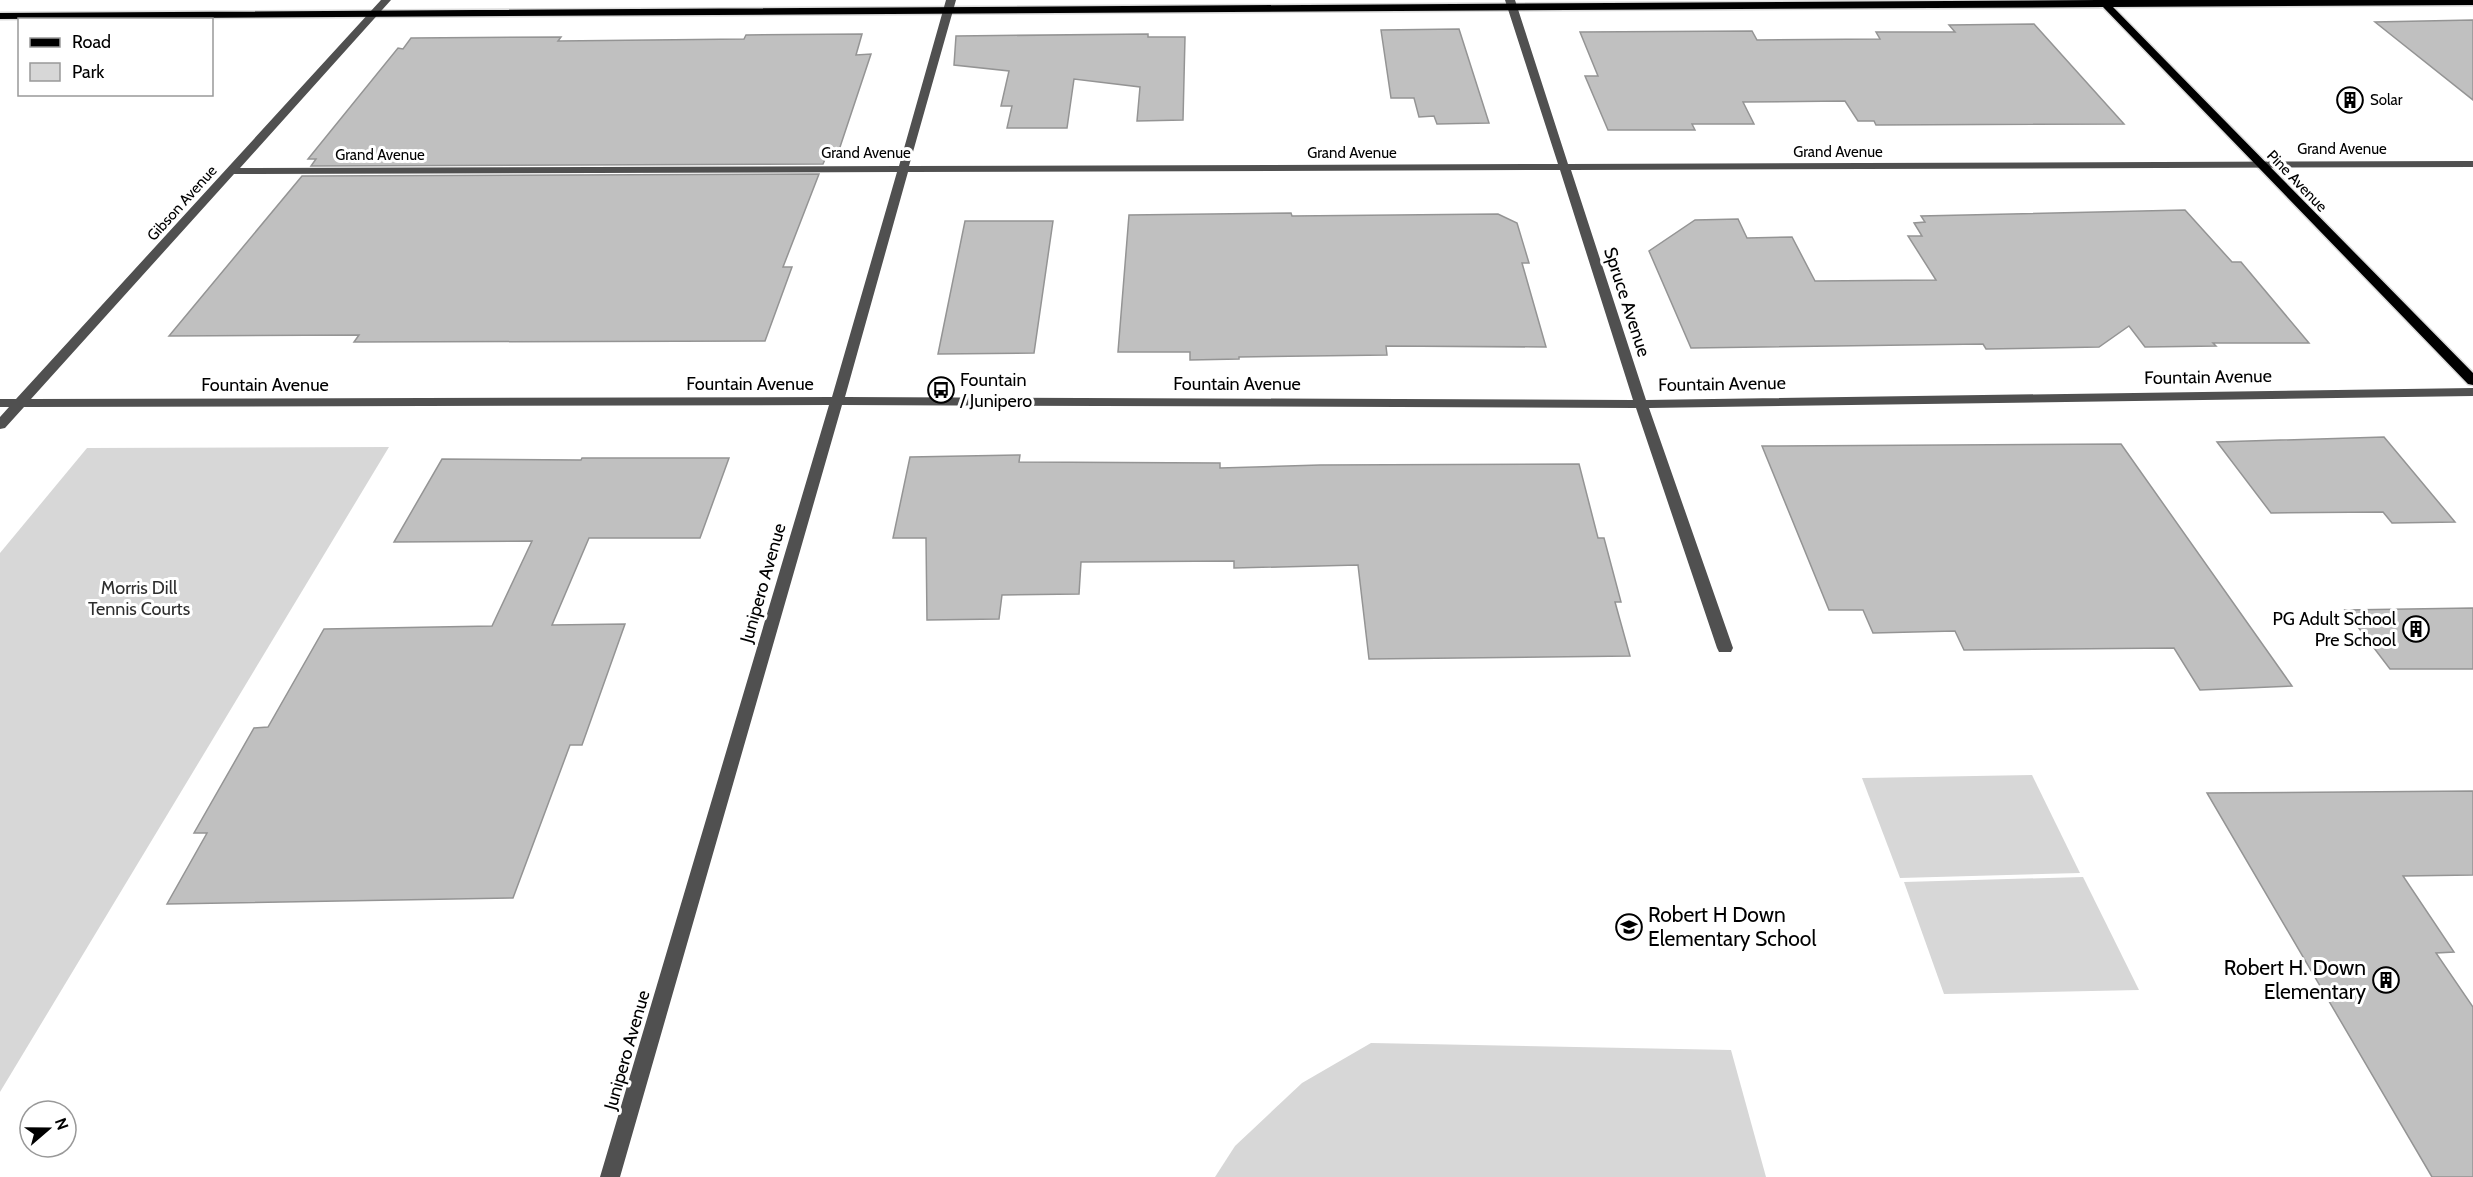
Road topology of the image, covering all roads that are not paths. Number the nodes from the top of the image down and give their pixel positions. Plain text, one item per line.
1 (386, 0) edge
2 (2103, 2) edge
3 (2473, 2) edge
4 (1511, 4) edge
5 (949, 5) edge
6 (373, 14) junction
7 (0, 16) edge
8 (2473, 164) edge
9 (2260, 165) junction
10 (903, 168) junction
11 (1565, 168) junction
12 (231, 171) junction
13 (2473, 381) edge
14 (2473, 392) edge
15 (837, 401) junction
16 (0, 403) edge
17 (20, 403) junction
18 (1641, 404) junction
19 (0, 425) edge
20 (1725, 648) dead end
21 (610, 1177) edge

1 - 6 street, Gibson Avenue
2 - 3 main road
2 - 4 main road
2 - 9 main road, Pine Avenue
4 - 5 main road
4 - 11 street, Spruce Avenue
5 - 6 main road
5 - 10 street, Junipero Avenue
6 - 7 main road
6 - 12 street, Gibson Avenue
8 - 9 street, Grand Avenue
9 - 11 street, Grand Avenue
9 - 13 main road, Pine Avenue
10 - 11 street, Grand Avenue
10 - 12 street, Grand Avenue
10 - 15 street, Junipero Avenue
11 - 18 street, Spruce Avenue
12 - 17 street, Gibson Avenue
14 - 18 street, Fountain Avenue
15 - 17 street, Fountain Avenue
15 - 18 street, Fountain Avenue
15 - 21 street, Junipero Avenue
16 - 17 street, Fountain Avenue
17 - 19 street, Gibson Avenue
18 - 20 street, Spruce Avenue

